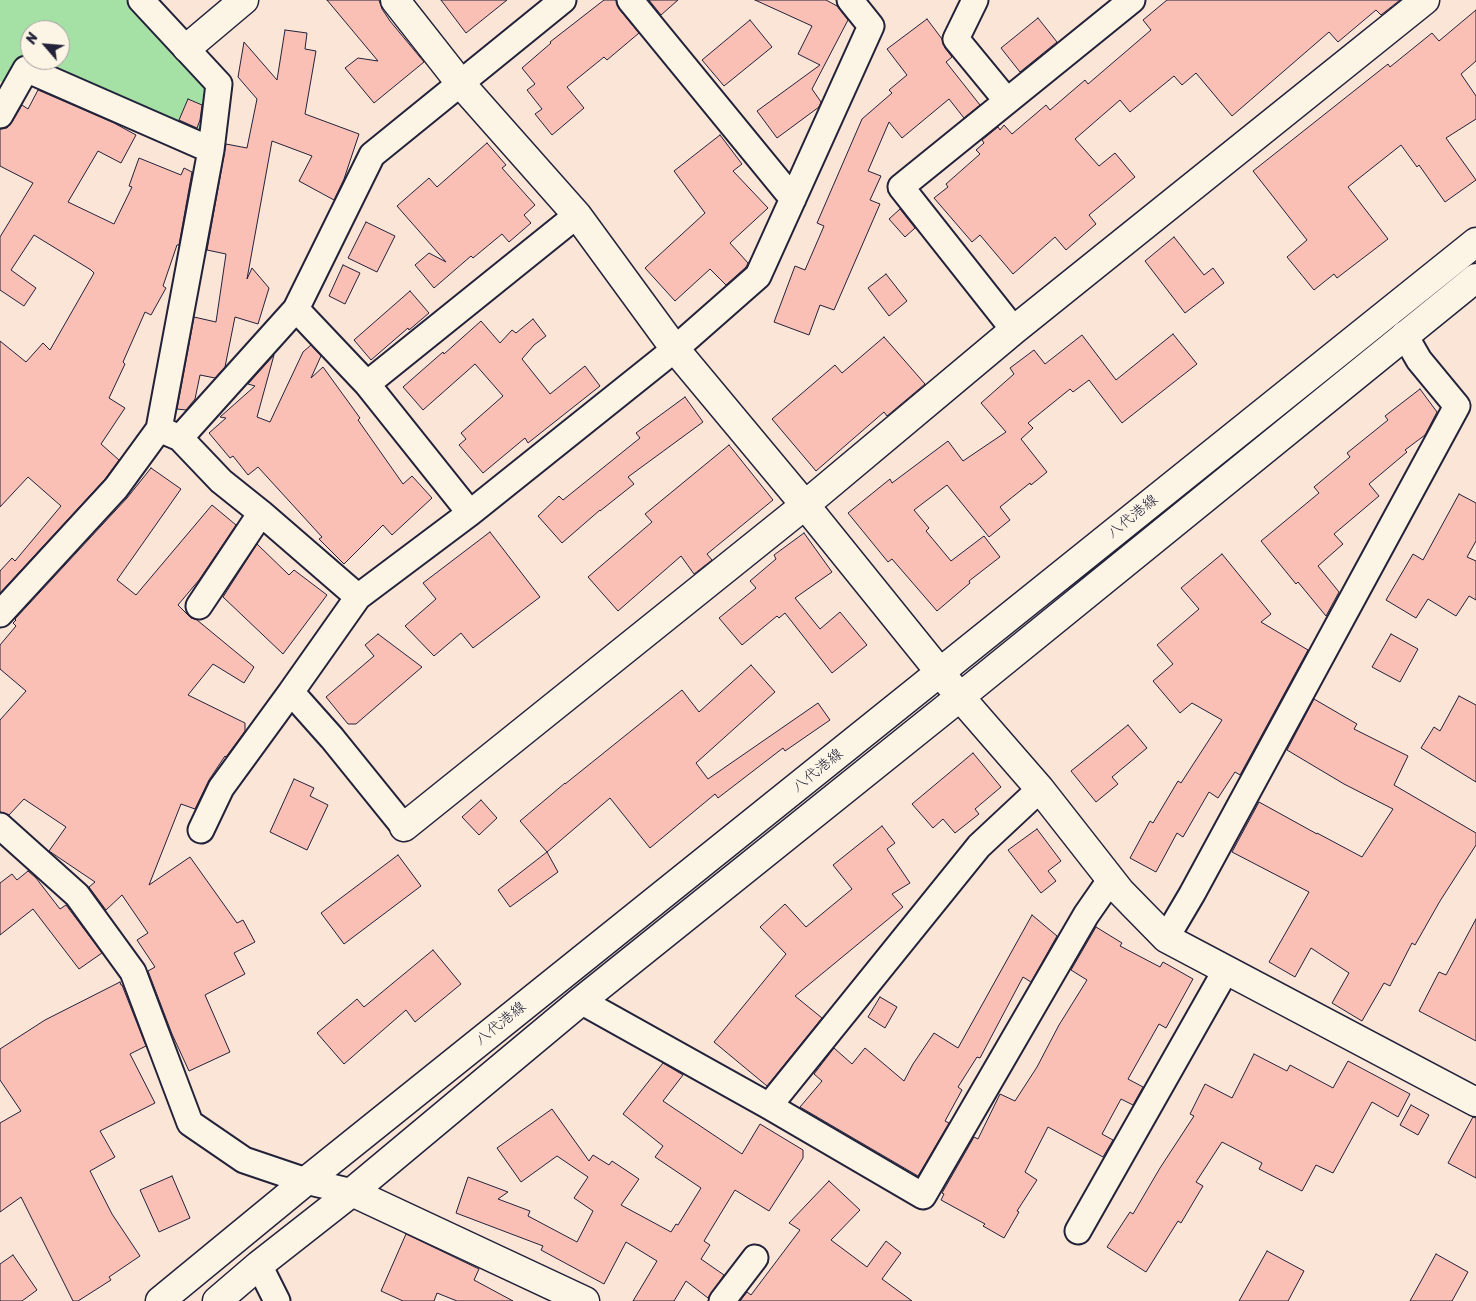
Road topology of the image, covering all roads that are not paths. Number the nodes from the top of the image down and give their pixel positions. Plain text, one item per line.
1 (141, 0) edge
2 (244, 0) edge
3 (395, 0) edge
4 (563, 0) edge
5 (630, 0) edge
6 (850, 0) edge
7 (974, 0) edge
8 (1132, 0) edge
9 (1425, 0) edge
10 (187, 48) junction
11 (461, 84) junction
12 (1007, 101) junction
13 (0, 115) edge
14 (211, 150) junction
15 (793, 199) junction
16 (577, 215) junction
17 (1476, 242) edge
18 (1476, 278) edge
19 (296, 309) junction
20 (1014, 330) junction
21 (1404, 334) junction
22 (675, 349) junction
23 (366, 384) junction
24 (169, 434) junction
25 (806, 505) junction
26 (262, 513) junction
27 (470, 513) junction
28 (358, 598) junction
29 (199, 606) dead end
30 (0, 614) edge
31 (941, 672) junction
32 (290, 692) junction
33 (960, 697) junction
34 (1040, 789) junction
35 (0, 826) edge
36 (404, 827) joint
37 (201, 830) dead end
38 (1111, 879) junction
39 (1166, 938) junction
40 (1226, 970) junction
41 (581, 1001) junction
42 (1476, 1102) edge
43 (769, 1106) junction
44 (306, 1180) junction
45 (352, 1192) junction
46 (1078, 1231) dead end
47 (755, 1258) dead end
48 (259, 1265) junction
49 (160, 1301) edge
50 (217, 1301) edge
51 (277, 1301) edge
52 (585, 1301) edge
53 (722, 1301) edge

1 - 10 street
2 - 10 main road
3 - 11 main road
4 - 11 street
5 - 15 street
6 - 15 street
7 - 12 street
8 - 12 street
9 - 20 main road
10 - 14 street
11 - 16 main road
11 - 19 street
12 - 20 street
13 - 14 street
14 - 24 street
15 - 22 street
16 - 22 main road
16 - 23 street
17 - 31 main road, 八代港線
18 - 21 main road, 八代港線
19 - 23 street
19 - 24 street
20 - 25 main road
21 - 33 main road, 八代港線
21 - 39 street
22 - 25 main road
22 - 27 street
23 - 27 street
24 - 26 street
24 - 30 street
25 - 31 main road
25 - 36 main road
26 - 28 street
26 - 29 street
27 - 28 street
28 - 32 street
31 - 33 main road
31 - 44 main road, 八代港線
32 - 36 street
32 - 37 street
33 - 34 main road
33 - 41 main road, 八代港線
34 - 38 main road
34 - 43 street
35 - 44 street
38 - 39 main road
38 - 43 street
39 - 40 main road
40 - 42 main road
40 - 46 street
41 - 43 street
41 - 45 main road, 八代港線
44 - 45 street
44 - 49 main road, 八代港線
45 - 48 main road, 八代港線
45 - 52 main road
47 - 53 street
48 - 50 main road, 八代港線
48 - 51 street

